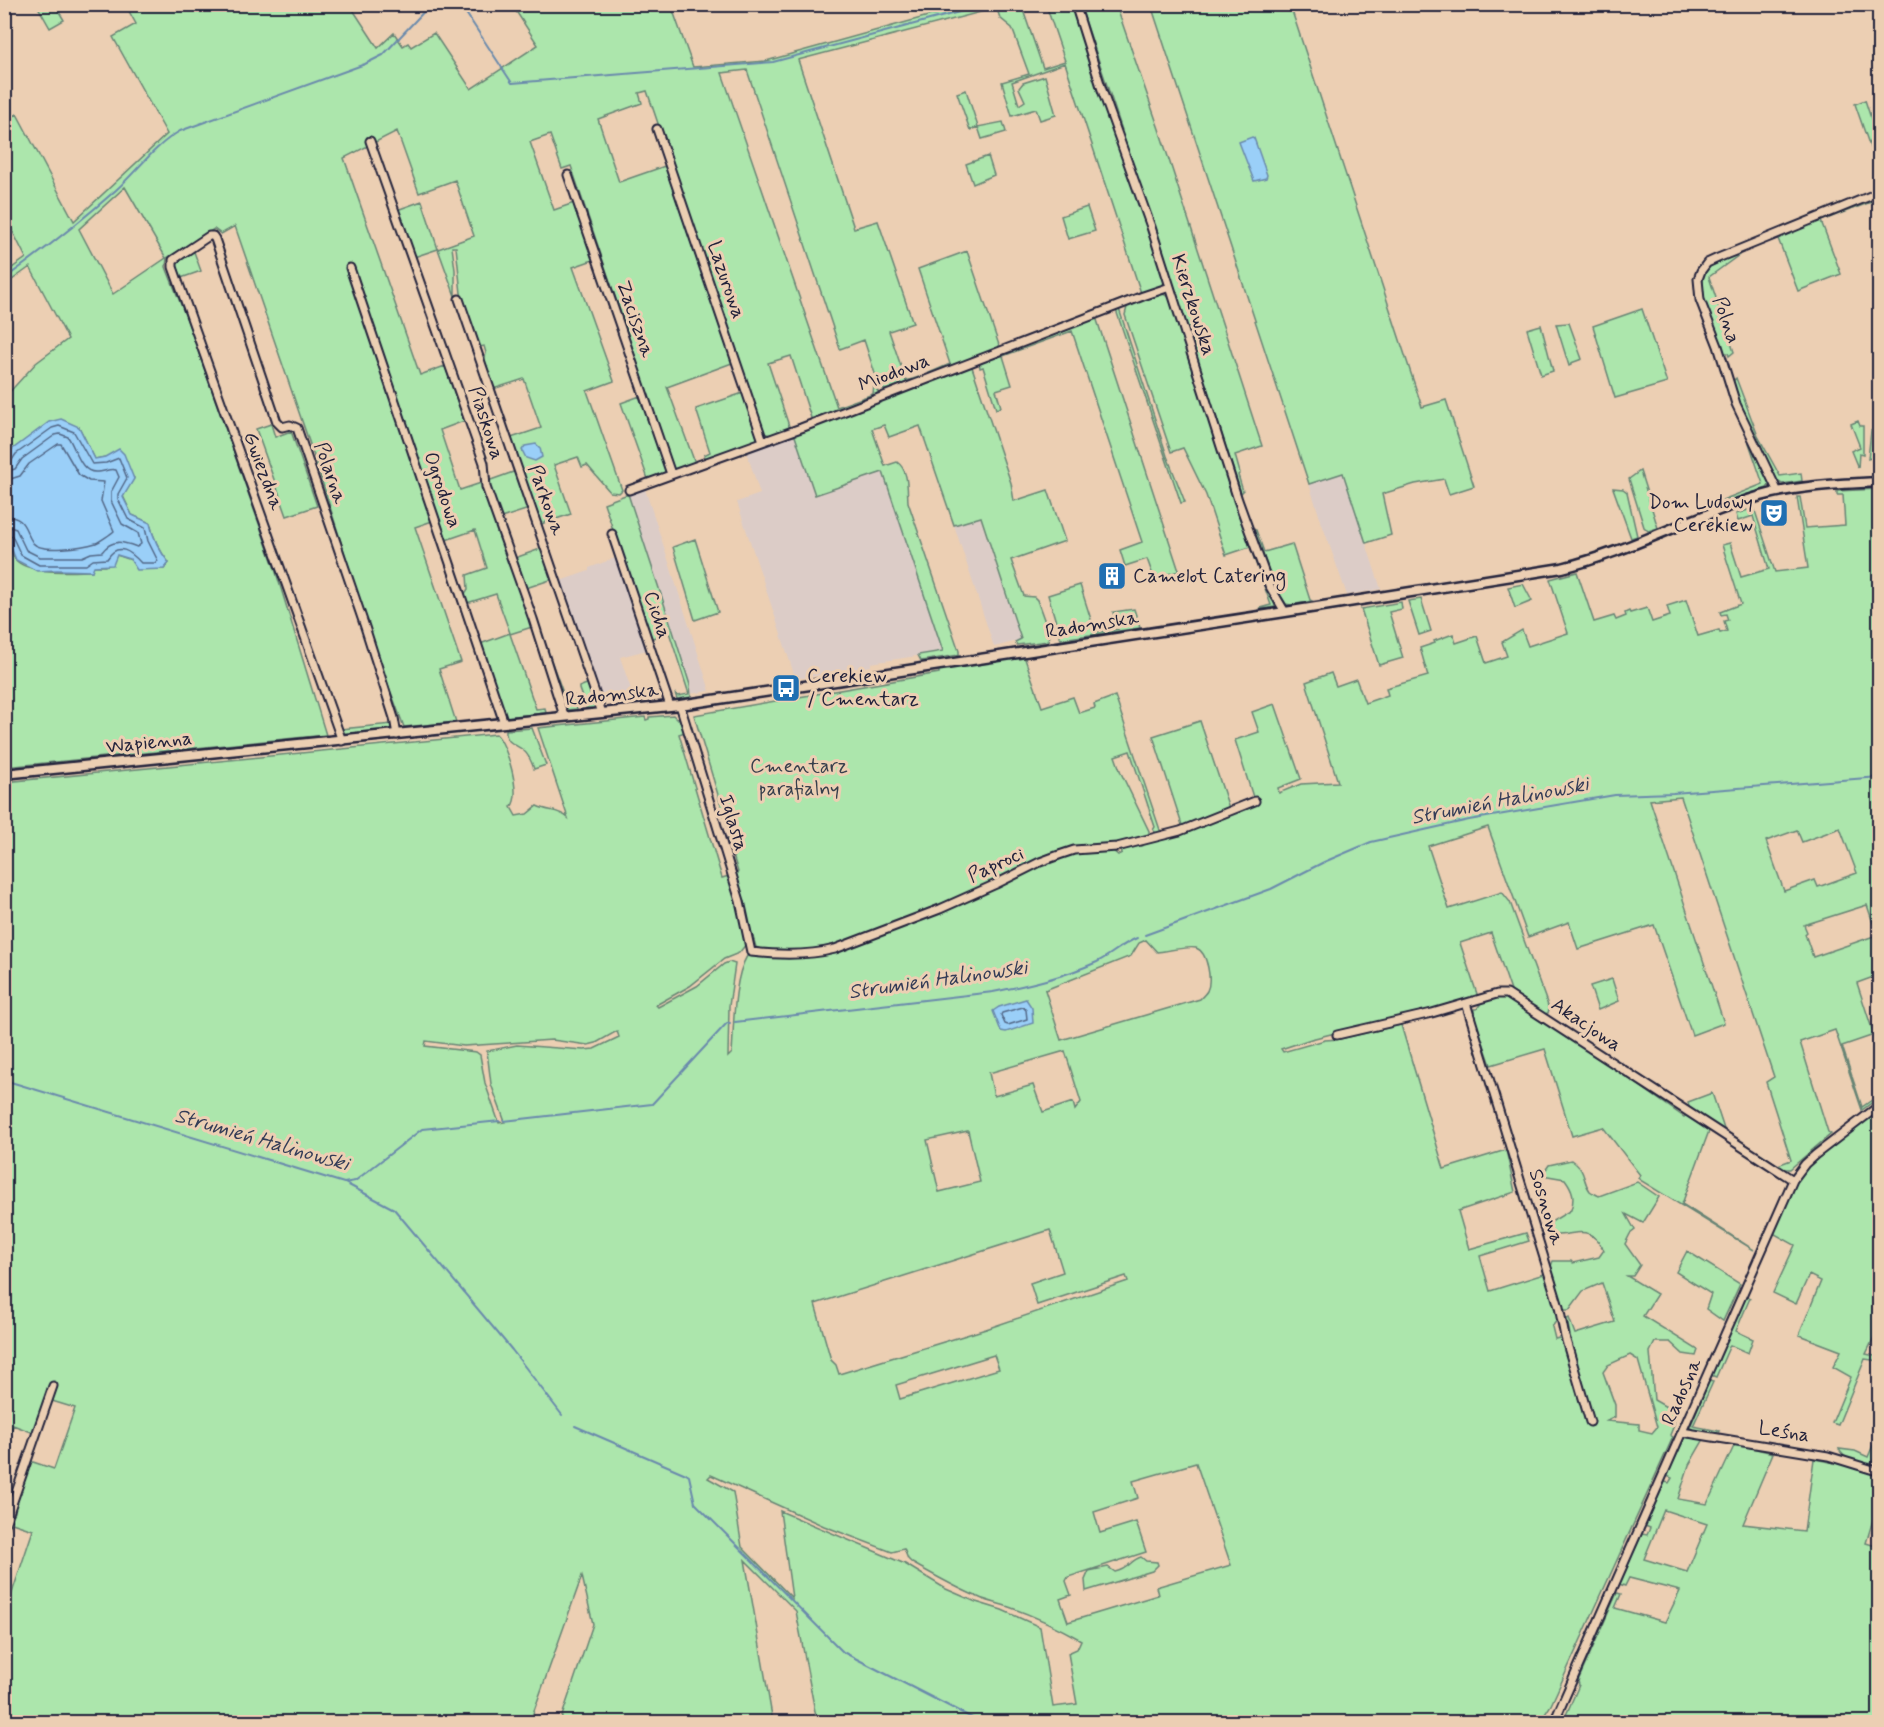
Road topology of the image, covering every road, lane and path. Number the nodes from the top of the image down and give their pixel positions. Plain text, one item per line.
1 (1075, 4) edge
2 (657, 129) dead end
3 (369, 141) dead end
4 (568, 175) dead end
5 (1880, 192) edge
6 (215, 239) joint
7 (350, 268) dead end
8 (1170, 287) junction
9 (459, 298) dead end
10 (763, 441) junction
11 (671, 474) junction
12 (1880, 482) edge
13 (629, 490) dead end
14 (1778, 492) junction
15 (612, 534) dead end
16 (1285, 612) junction
17 (680, 705) junction
18 (670, 706) junction
19 (602, 713) junction
20 (564, 717) junction
21 (504, 723) junction
22 (397, 735) junction
23 (342, 741) junction
24 (297, 745) joint
25 (4, 774) edge
26 (1255, 801) dead end
27 (752, 952) joint
28 (1466, 1003) junction
29 (1337, 1035) dead end
30 (1880, 1105) edge
31 (1793, 1180) junction
32 (53, 1386) dead end
33 (1590, 1422) dead end
34 (1682, 1432) junction
35 (1880, 1472) edge
36 (4, 1527) edge
37 (1554, 1722) edge

1 - 8 street, Kierzkowska
2 - 10 street, Lazurowa
3 - 20 street, Piaskowa
4 - 11 street, Zaciszna
5 - 14 street, Polna
6 - 22 street, Polarna
6 - 23 street, Gwiezdna
7 - 21 street, Ogrodowa
8 - 10 street, Miodowa
8 - 16 street, Kierzkowska
9 - 19 street, Parkowa
10 - 11 street, Miodowa
11 - 13 street, Miodowa
12 - 14 street, Radomska
14 - 16 street, Radomska
15 - 18 street, Cicha
16 - 17 street, Radomska
17 - 18 street, Radomska
17 - 27 street, Iglasta
18 - 19 street, Radomska
19 - 20 street, Radomska
20 - 21 street, Radomska
21 - 22 street, Radomska
22 - 23 street, Radomska
23 - 24 street, Radomska
24 - 25 street, Wapienna
26 - 27 street, Paproci
28 - 29 street, Akacjowa
28 - 31 street, Akacjowa
28 - 33 street, Sosnowa
30 - 31 street, Radosna
31 - 34 street, Radosna
32 - 36 street
34 - 35 street, Leśna
34 - 37 street, Radosna

